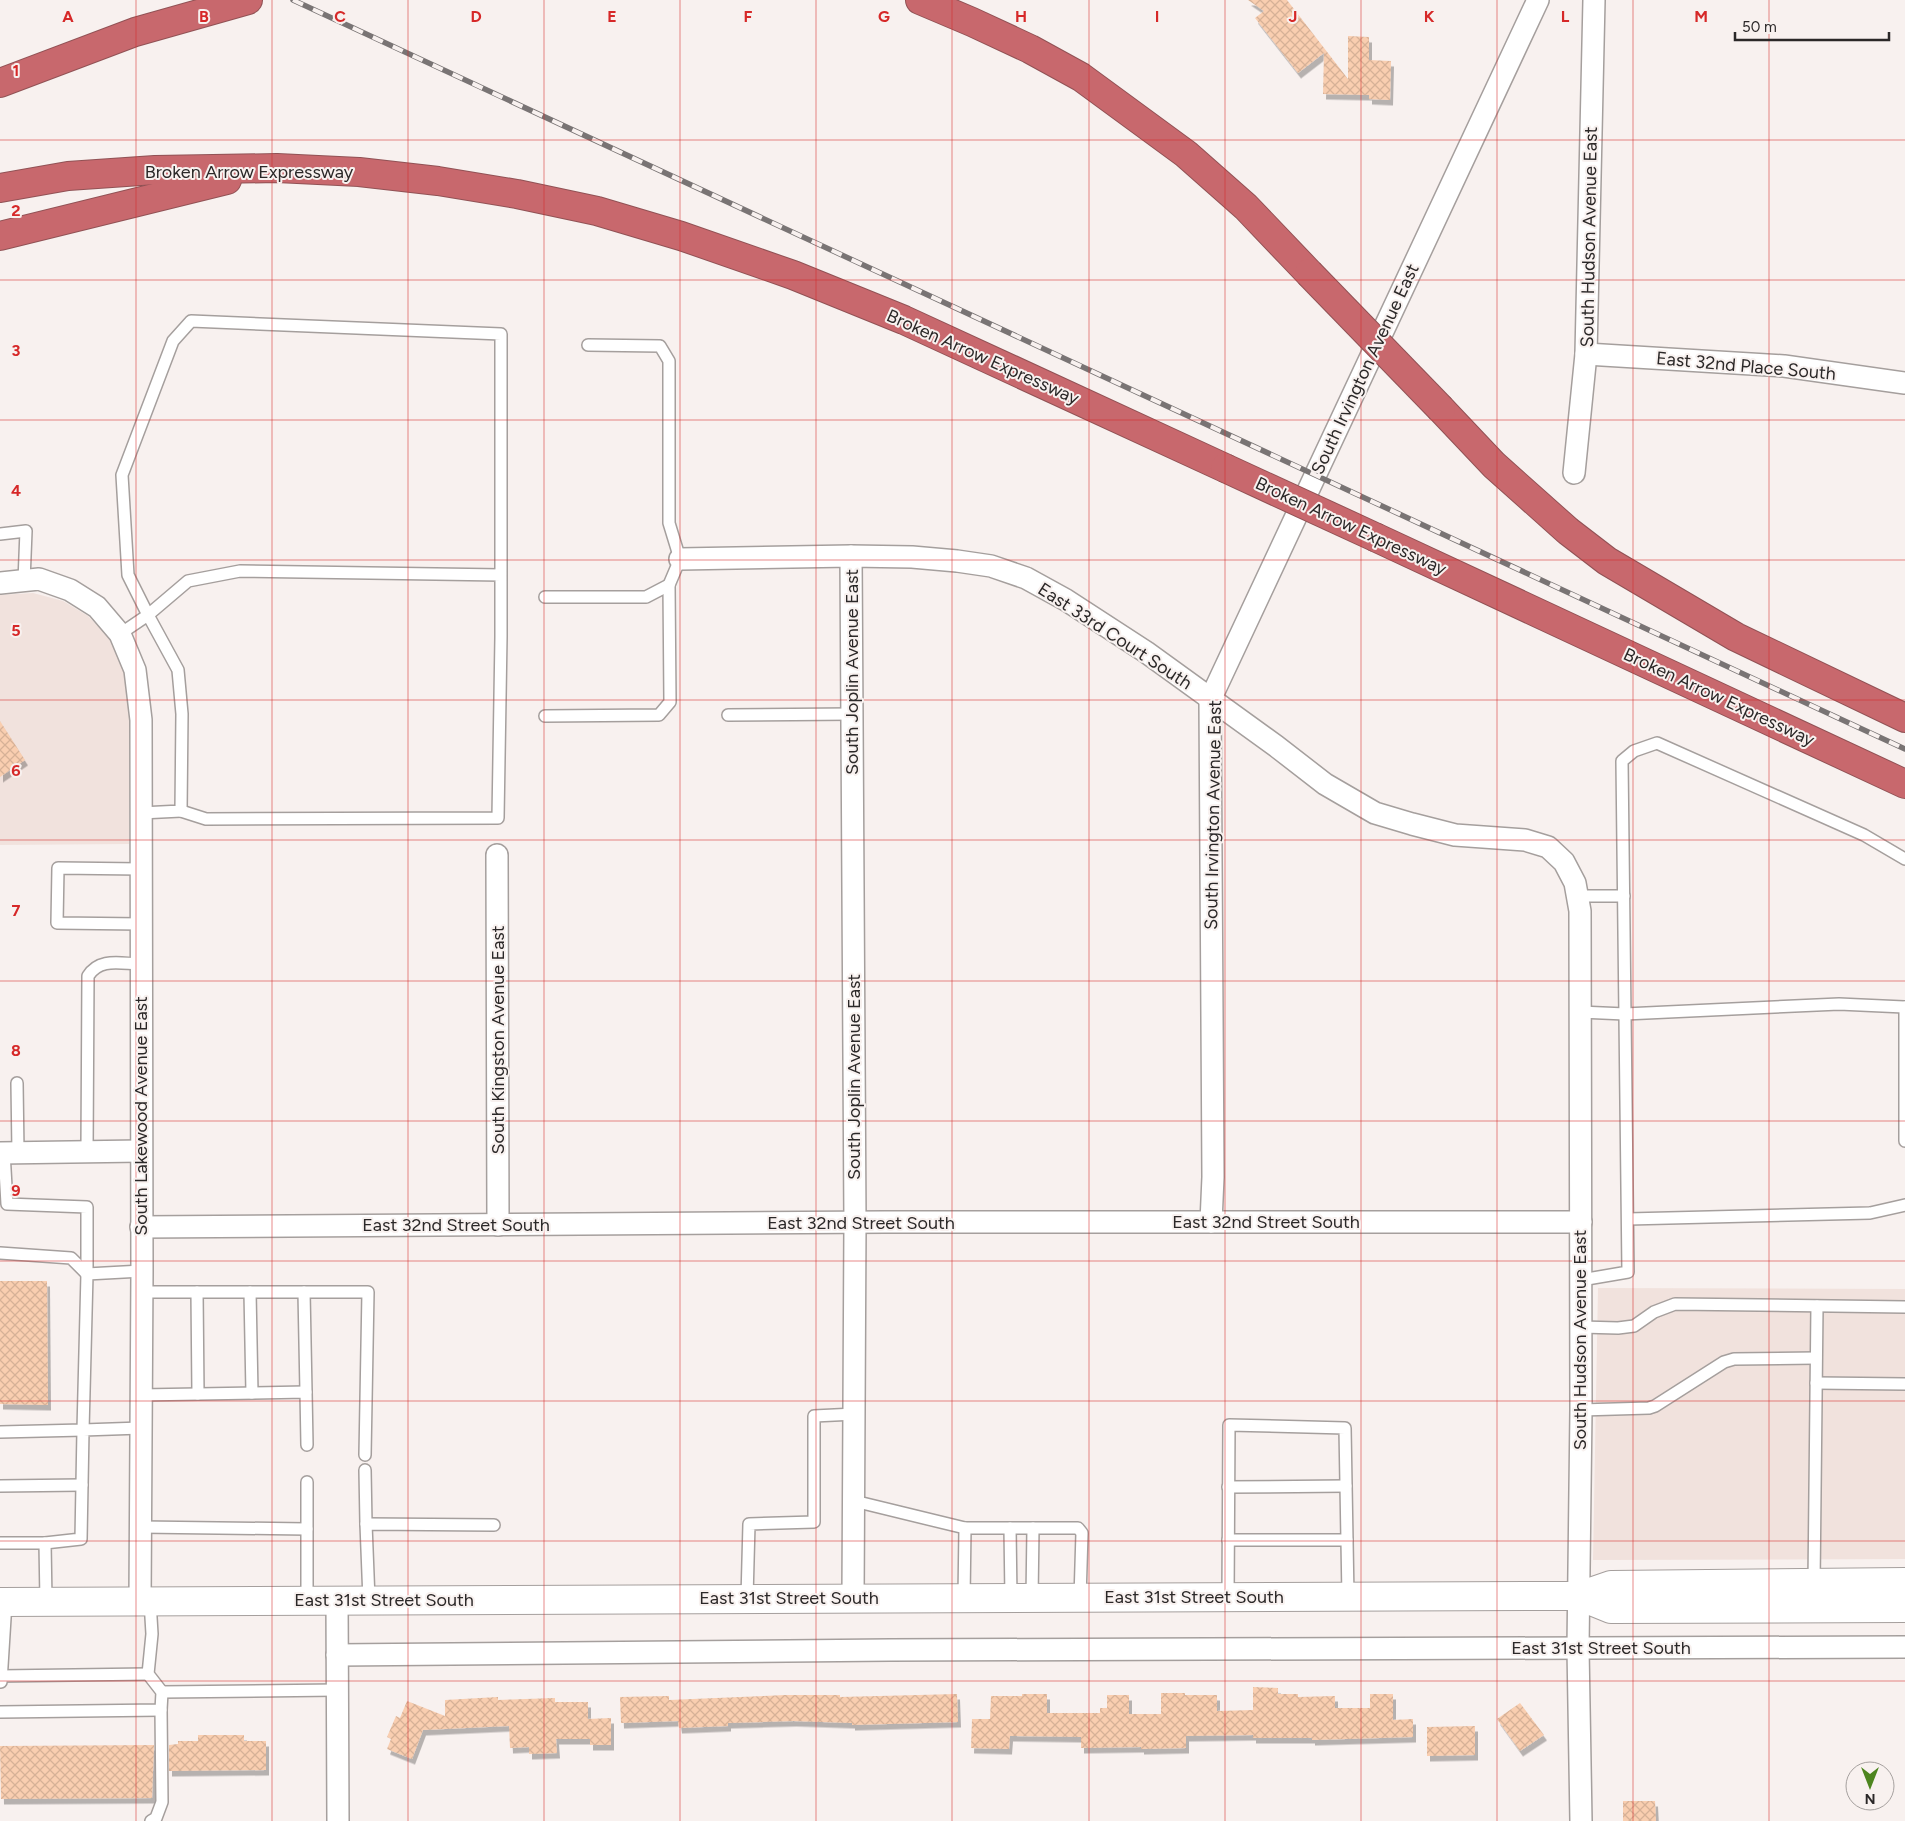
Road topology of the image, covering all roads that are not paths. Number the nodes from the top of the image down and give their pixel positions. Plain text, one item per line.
1 (248, 0) edge
2 (920, 0) edge
3 (1538, 0) edge
4 (1594, 0) edge
5 (0, 83) edge
6 (277, 168) junction
7 (0, 188) edge
8 (0, 236) edge
9 (588, 345) dead end
10 (1586, 354) junction
11 (1905, 383) edge
12 (1574, 473) dead end
13 (0, 534) edge
14 (851, 556) junction
15 (680, 559) junction
16 (501, 575) junction
17 (24, 581) junction
18 (0, 584) edge
19 (669, 585) junction
20 (544, 597) dead end
21 (148, 615) junction
22 (120, 634) junction
23 (1210, 700) junction
24 (853, 714) junction
25 (728, 715) dead end
26 (545, 716) dead end
27 (1905, 718) edge
28 (1905, 784) edge
29 (181, 811) junction
30 (141, 813) junction
31 (497, 855) dead end
32 (1905, 858) edge
33 (1564, 862) joint
34 (141, 868) junction
35 (1578, 896) junction
36 (1624, 896) junction
37 (141, 924) junction
38 (141, 964) junction
39 (1904, 1007) edge
40 (1580, 1012) junction
41 (1625, 1014) junction
42 (17, 1083) dead end
43 (1905, 1141) edge
44 (7, 1152) edge
45 (86, 1152) junction
46 (141, 1152) junction
47 (3, 1204) edge
48 (1905, 1205) edge
49 (1628, 1219) junction
50 (1211, 1222) junction
51 (1581, 1222) junction
52 (855, 1223) junction
53 (498, 1225) junction
54 (141, 1227) junction
55 (0, 1253) edge
56 (142, 1271) junction
57 (87, 1274) junction
58 (1581, 1280) junction
59 (142, 1292) junction
60 (197, 1292) junction
61 (250, 1292) junction
62 (304, 1292) junction
63 (1817, 1306) junction
64 (1905, 1307) edge
65 (1581, 1327) junction
66 (1816, 1358) junction
67 (1816, 1383) junction
68 (1905, 1384) edge
69 (306, 1392) junction
70 (252, 1393) junction
71 (198, 1394) junction
72 (141, 1395) junction
73 (1581, 1410) junction
74 (855, 1414) junction
75 (141, 1428) junction
76 (84, 1430) junction
77 (0, 1432) edge
78 (307, 1445) dead end
79 (365, 1455) dead end
80 (365, 1470) dead end
81 (307, 1482) dead end
82 (82, 1485) junction
83 (0, 1486) edge
84 (1346, 1486) junction
85 (1228, 1487) junction
86 (854, 1501) junction
87 (366, 1524) junction
88 (494, 1525) dead end
89 (141, 1527) junction
90 (965, 1528) junction
91 (1010, 1528) junction
92 (1033, 1528) junction
93 (307, 1530) junction
94 (1228, 1540) junction
95 (1347, 1540) junction
96 (0, 1543) edge
97 (46, 1543) junction
98 (1905, 1582) edge
99 (1814, 1584) junction
100 (1579, 1596) junction
101 (1348, 1597) junction
102 (747, 1598) junction
103 (853, 1598) junction
104 (964, 1598) junction
105 (1022, 1598) junction
106 (1080, 1598) junction
107 (1228, 1598) junction
108 (308, 1600) junction
109 (337, 1600) junction
110 (369, 1600) junction
111 (46, 1601) junction
112 (145, 1601) junction
113 (3, 1602) edge
114 (1905, 1608) edge
115 (1905, 1647) edge
116 (1578, 1648) junction
117 (338, 1655) junction
118 (148, 1674) junction
119 (1, 1679) edge
120 (338, 1690) junction
121 (162, 1692) junction
122 (162, 1710) junction
123 (0, 1712) edge
124 (151, 1821) edge
125 (338, 1821) edge
126 (1581, 1821) edge

1 - 5 highway
2 - 27 highway, bridge
3 - 23 street, South Irvington Avenue East
4 - 10 street, South Hudson Avenue East
6 - 7 highway, Broken Arrow Expressway
6 - 8 highway
6 - 28 highway, Broken Arrow Expressway, bridge
9 - 15 lane
10 - 11 street, East 32nd Place South
10 - 12 street, South Hudson Avenue East
13 - 17 lane
14 - 15 street, East 33rd Court South
14 - 23 street, East 33rd Court South
14 - 24 street, South Joplin Avenue East
15 - 19 lane
16 - 21 lane
16 - 21 lane
16 - 29 lane
17 - 18 street
17 - 22 street
19 - 20 lane
19 - 26 lane
21 - 22 lane
21 - 29 lane
22 - 30 street, South Lakewood Avenue East
23 - 33 street, East 33rd Court South
23 - 50 street, South Irvington Avenue East
24 - 25 lane
24 - 52 street, South Joplin Avenue East
29 - 30 lane
30 - 34 street, South Lakewood Avenue East
31 - 53 street, South Kingston Avenue East
32 - 36 lane
33 - 35 street, South Hudson Avenue East
34 - 37 street, South Lakewood Avenue East
34 - 37 lane
35 - 36 lane
35 - 40 street, South Hudson Avenue East
36 - 41 lane
37 - 38 street, South Lakewood Avenue East
38 - 45 lane
38 - 46 street, South Lakewood Avenue East
39 - 41 lane
39 - 43 lane
40 - 41 lane
40 - 51 street, South Hudson Avenue East
41 - 49 lane
42 - 44 lane
44 - 45 street
44 - 47 lane
45 - 46 street
46 - 54 street, South Lakewood Avenue East
47 - 57 lane
48 - 49 lane
49 - 58 lane
50 - 51 street, East 32nd Street South
50 - 52 street, East 32nd Street South
51 - 58 street, South Hudson Avenue East
52 - 53 street, East 32nd Street South
52 - 74 street, South Joplin Avenue East
53 - 54 street, East 32nd Street South
54 - 56 street, South Lakewood Avenue East
55 - 57 lane
56 - 57 lane
56 - 59 street, South Lakewood Avenue East
57 - 76 lane
58 - 65 street, South Hudson Avenue East
59 - 60 lane
59 - 72 street, South Lakewood Avenue East
60 - 61 lane
60 - 71 lane
61 - 62 lane
61 - 70 lane
62 - 69 lane
62 - 79 lane
63 - 64 lane
63 - 65 lane
63 - 66 lane
65 - 73 street, South Hudson Avenue East
66 - 67 lane
66 - 73 lane
67 - 68 lane
67 - 99 lane
69 - 70 lane
69 - 78 lane
70 - 71 lane
71 - 72 lane
72 - 75 street, South Lakewood Avenue East
73 - 100 street, South Hudson Avenue East
74 - 86 street, South Joplin Avenue East
74 - 102 lane
75 - 76 lane
75 - 89 street, South Lakewood Avenue East
76 - 77 lane
76 - 82 lane
80 - 87 lane
81 - 93 lane
82 - 83 lane
82 - 97 lane
84 - 85 lane
84 - 85 lane
84 - 95 lane
85 - 94 lane
86 - 90 lane
86 - 103 street, South Joplin Avenue East
87 - 88 lane
87 - 110 lane
89 - 93 lane
89 - 112 street, South Lakewood Avenue East
90 - 91 lane
90 - 104 lane
91 - 92 lane
91 - 105 lane
92 - 105 lane
92 - 106 lane
93 - 108 lane
94 - 95 lane
94 - 107 lane
95 - 101 lane
96 - 97 lane
97 - 111 lane
98 - 99 main road, East 31st Street South
99 - 100 main road, East 31st Street South
100 - 101 main road, East 31st Street South
100 - 114 main road, East 31st Street South
100 - 116 street, South Hudson Avenue East
101 - 107 main road, East 31st Street South
102 - 103 main road, East 31st Street South
102 - 110 main road, East 31st Street South
103 - 104 main road, East 31st Street South
104 - 105 main road, East 31st Street South
105 - 106 main road, East 31st Street South
106 - 107 main road, East 31st Street South
108 - 109 main road, East 31st Street South
108 - 112 main road, East 31st Street South
109 - 110 main road, East 31st Street South
109 - 117 street
111 - 112 main road, East 31st Street South
111 - 113 main road, East 31st Street South
112 - 118 lane
113 - 119 lane
115 - 116 street, East 31st Street South
116 - 117 street, East 31st Street South
116 - 126 street, South Hudson Avenue East
117 - 120 street
118 - 119 lane
118 - 121 lane
120 - 121 lane
120 - 125 street
121 - 122 lane
122 - 123 lane
122 - 124 lane

